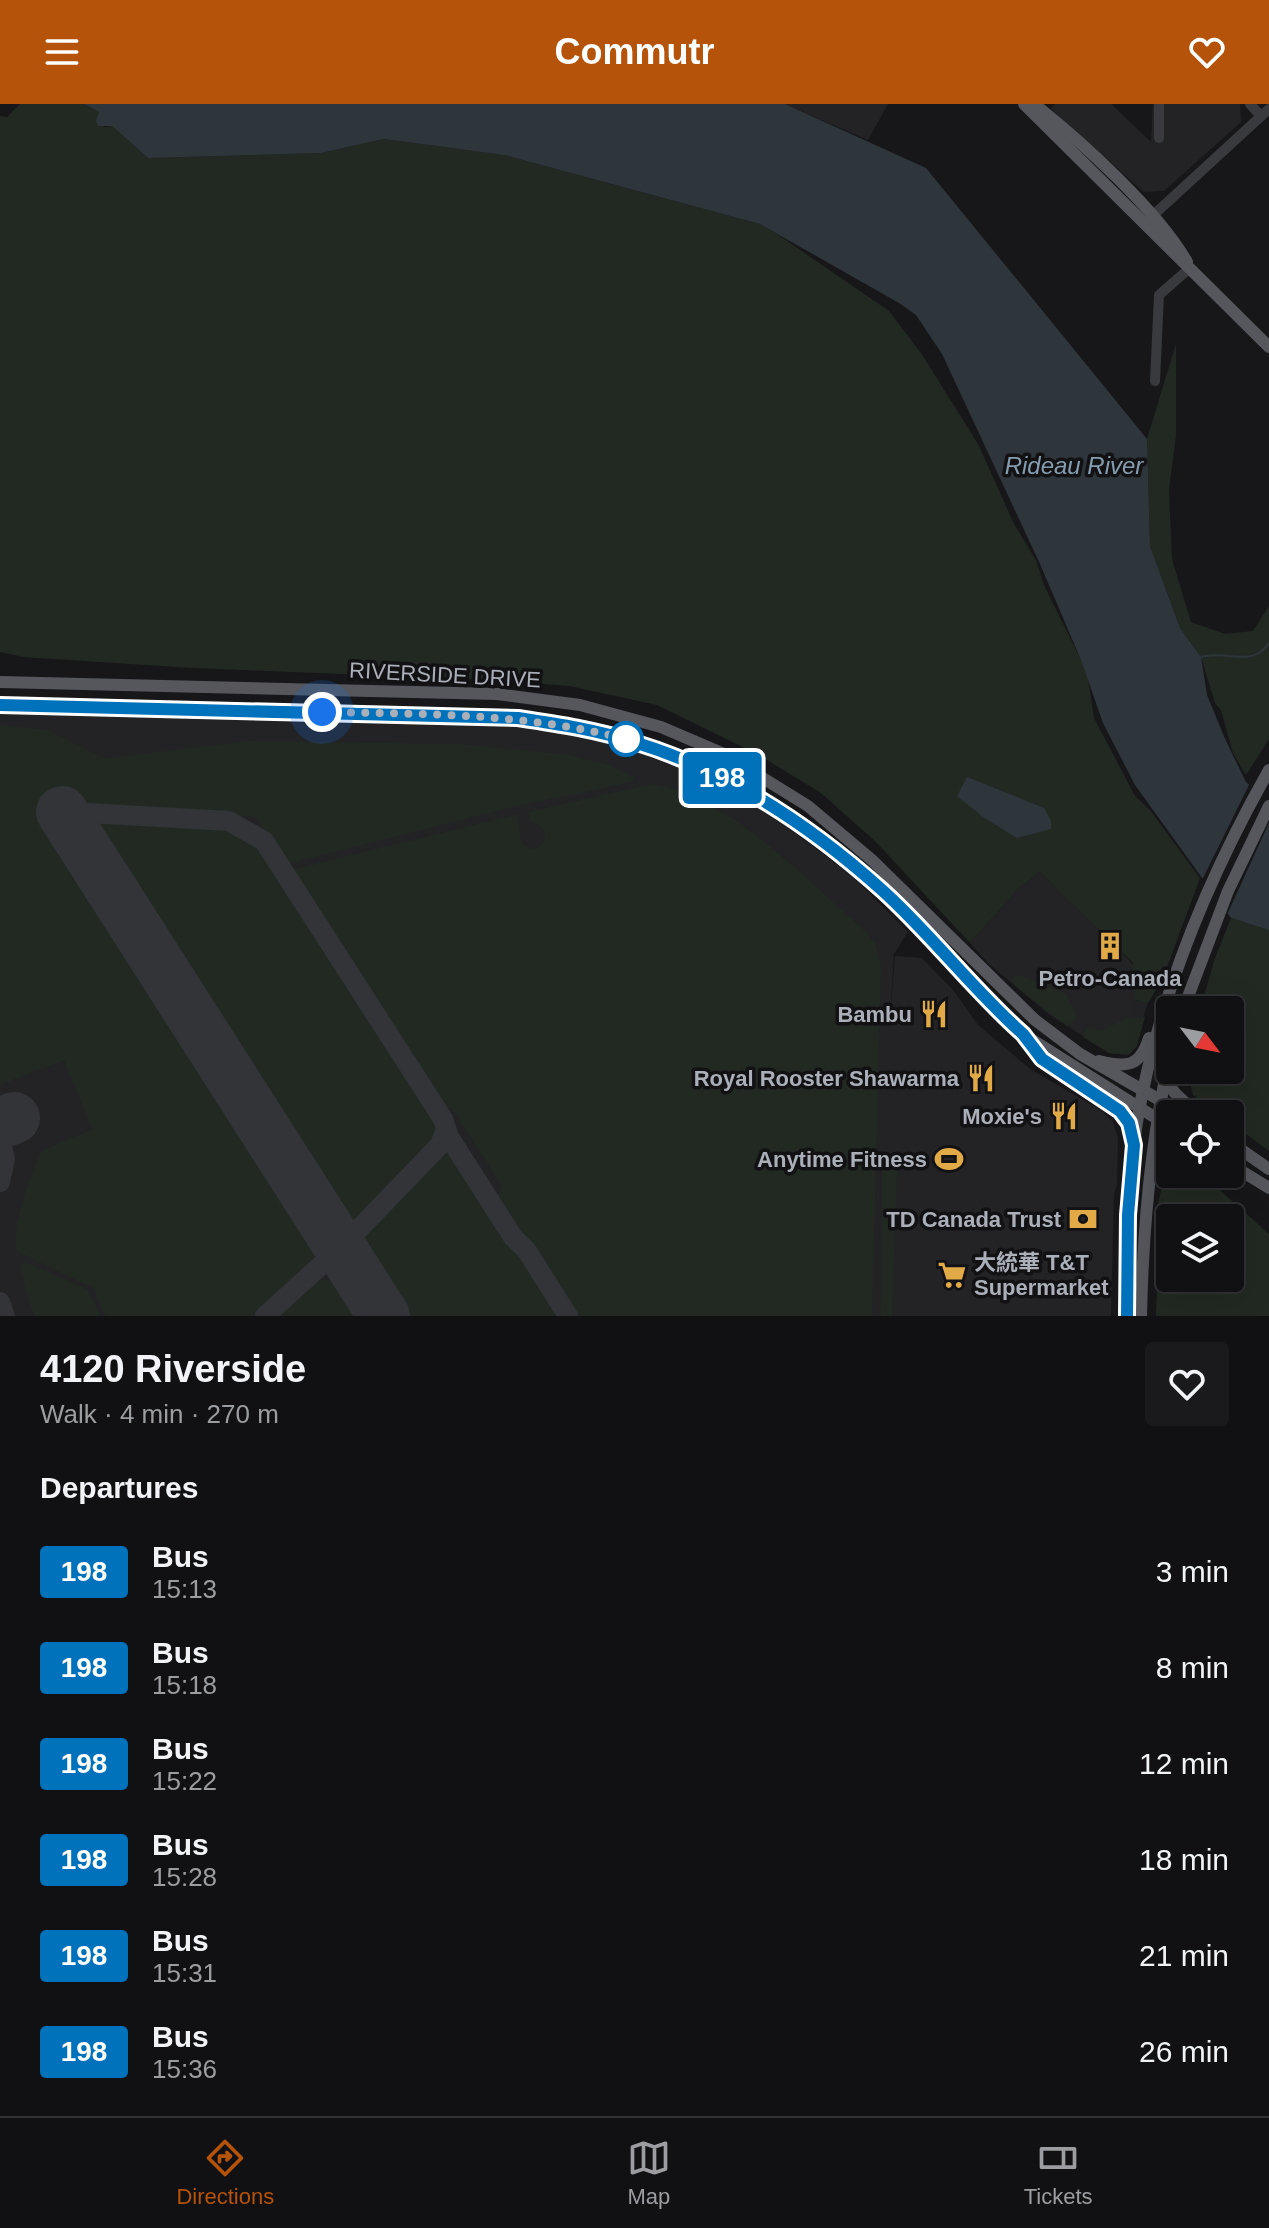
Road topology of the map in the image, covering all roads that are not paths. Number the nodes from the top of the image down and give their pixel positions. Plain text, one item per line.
1 (1024, 104) edge
2 (1034, 104) edge
3 (1159, 104) edge
4 (1250, 104) edge
5 (1265, 112) edge
6 (1159, 138) dead end
7 (1148, 221) junction
8 (1190, 268) junction
9 (1269, 347) edge
10 (1155, 381) dead end
11 (0, 682) edge
12 (0, 704) edge
13 (1269, 770) edge
14 (1269, 806) edge
15 (996, 983) junction
16 (984, 995) junction
17 (1169, 996) edge
18 (1188, 996) edge
19 (1156, 1021) edge
20 (1023, 1034) junction
21 (1156, 1043) edge
22 (1080, 1054) junction
23 (1164, 1084) edge
24 (1168, 1084) edge
25 (1144, 1091) junction
26 (1160, 1100) joint
27 (1182, 1100) edge
28 (1140, 1108) junction
29 (1156, 1118) joint
30 (1134, 1145) junction
31 (1244, 1152) edge
32 (1269, 1169) edge
33 (1156, 1171) edge
34 (1244, 1173) edge
35 (1148, 1185) junction
36 (1269, 1188) edge
37 (1127, 1316) edge
38 (1141, 1316) edge

1 - 7 main road
2 - 7 main road
3 - 6 street
4 - 5 street
5 - 7 street
7 - 8 main road
8 - 9 main road
8 - 10 street
11 - 15 main road, RIVERSIDE DRIVE
12 - 16 main road, RIVERSIDE DRIVE
13 - 17 main road
14 - 18 main road
15 - 16 main road
15 - 22 main road, RIVERSIDE DRIVE
16 - 20 main road, RIVERSIDE DRIVE
19 - 22 main road
20 - 28 main road, RIVERSIDE DRIVE
20 - 30 main road
21 - 25 main road
22 - 25 main road, RIVERSIDE DRIVE
23 - 26 main road
24 - 27 main road
25 - 26 main road, RIVERSIDE DRIVE
25 - 28 main road
28 - 29 main road, RIVERSIDE DRIVE
28 - 30 main road
29 - 35 main road
30 - 37 main road
31 - 32 main road
33 - 35 main road
34 - 36 main road
35 - 38 main road

